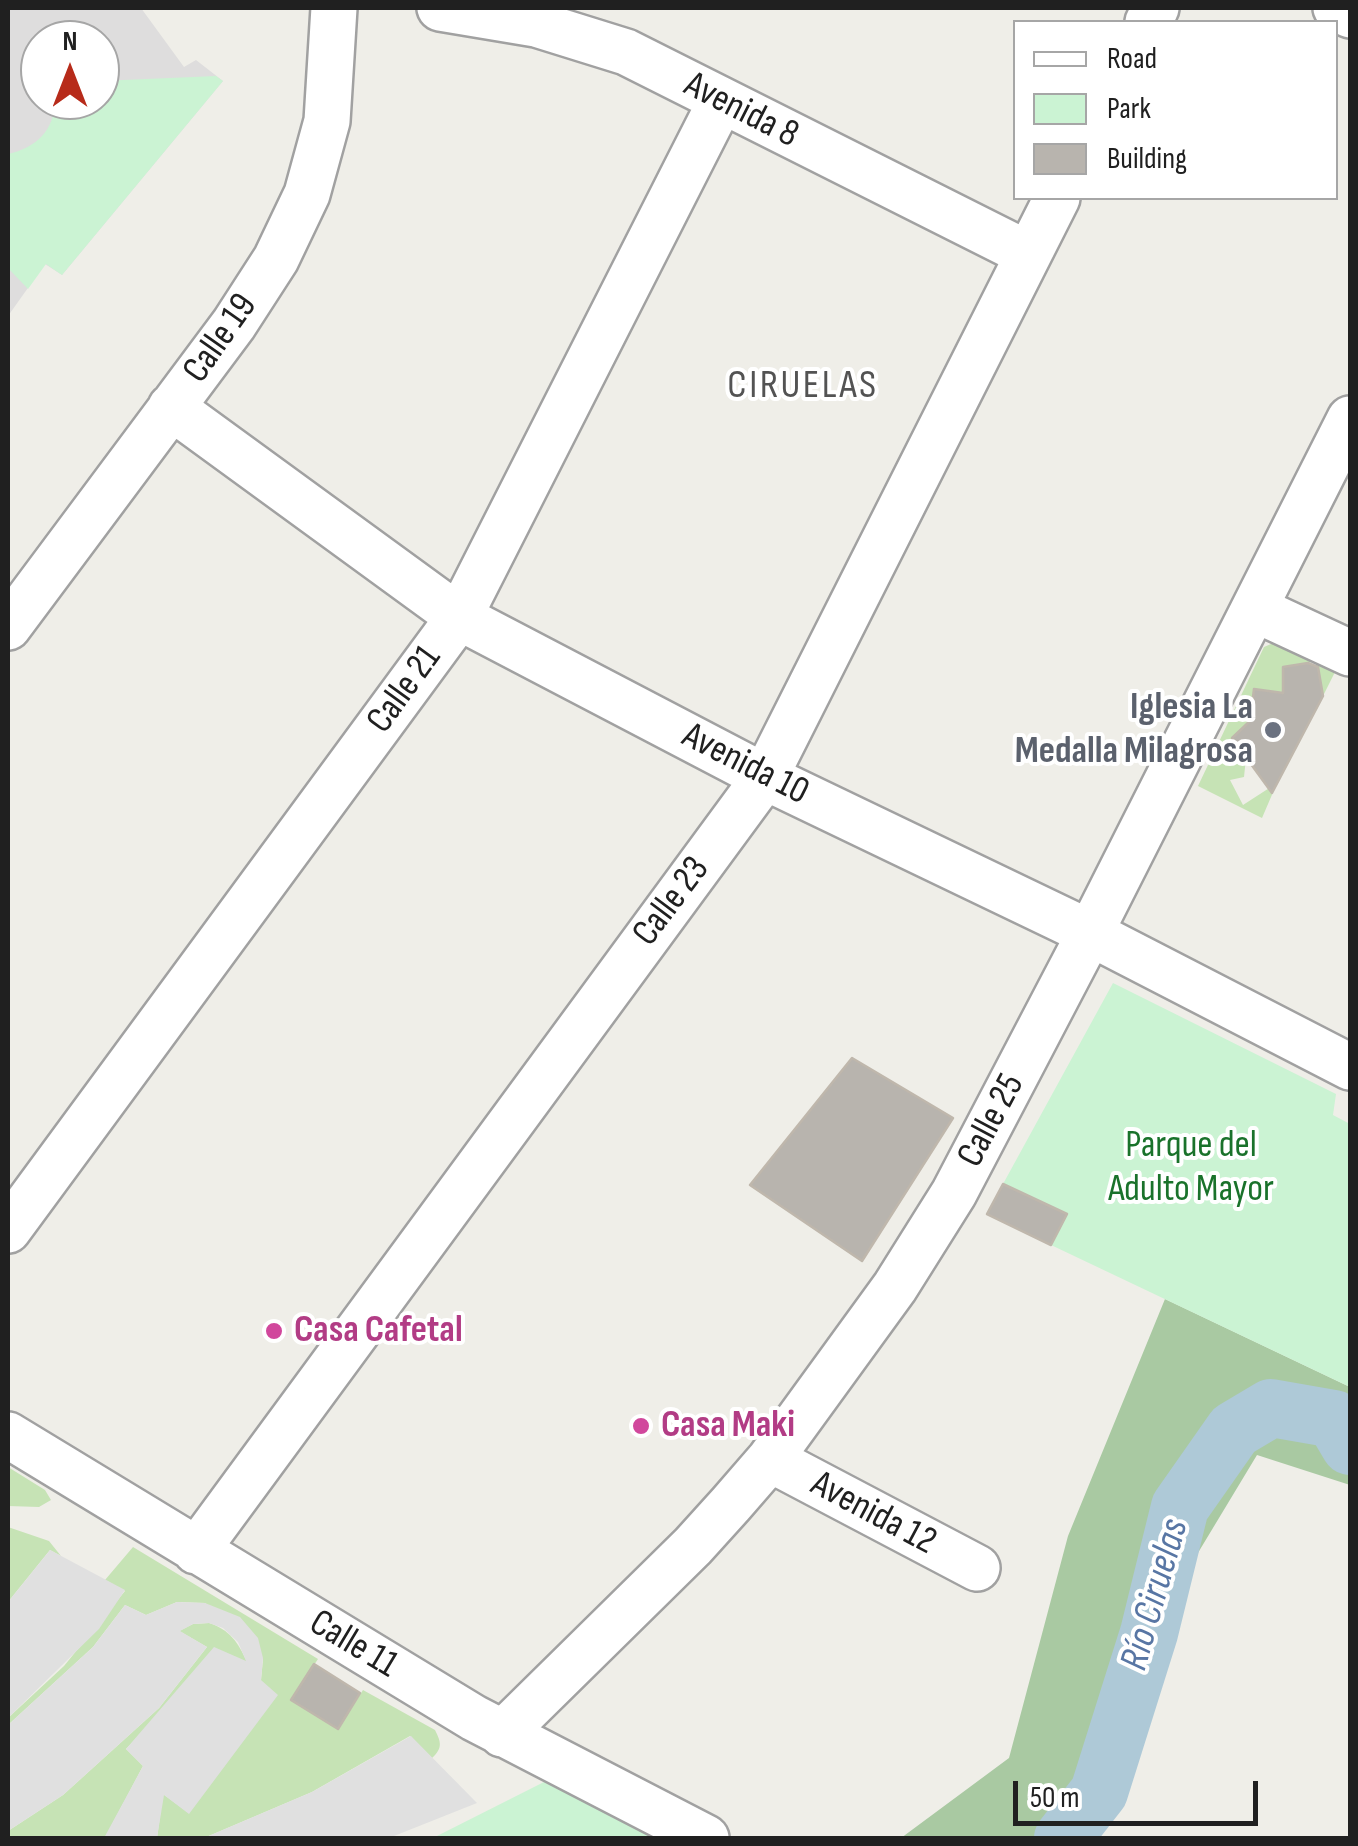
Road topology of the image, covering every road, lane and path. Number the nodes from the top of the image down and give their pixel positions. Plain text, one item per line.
1 (334, 8) edge
2 (440, 8) edge
3 (1336, 8) edge
4 (1350, 15) edge
5 (721, 101) junction
6 (1056, 200) edge
7 (1028, 254) junction
8 (172, 407) junction
9 (1350, 419) edge
10 (1256, 609) junction
11 (459, 617) junction
12 (8, 626) edge
13 (1350, 653) edge
14 (765, 776) junction
15 (1090, 933) junction
16 (1350, 1067) edge
17 (8, 1230) edge
18 (8, 1435) edge
19 (770, 1459) junction
20 (196, 1550) junction
21 (977, 1568) dead end
22 (502, 1734) junction
23 (706, 1838) edge

1 - 8 street, Calle 19
2 - 5 street, Avenida 8
3 - 4 street
5 - 7 street, Avenida 8
5 - 11 street, Calle 21
6 - 7 street, Calle 23
7 - 14 street, Calle 23
8 - 11 street, Avenida 10
8 - 12 street, Calle 19
9 - 10 street, Calle 25
10 - 13 street
10 - 15 street, Calle 25
11 - 14 street, Avenida 10
11 - 17 street, Calle 21
14 - 15 street, Avenida 10
14 - 20 street, Calle 23
15 - 16 street, Avenida 10
15 - 19 street, Calle 25
18 - 20 street, Calle 11
19 - 21 street, Avenida 12
19 - 22 street, Calle 25
20 - 22 street, Calle 11
22 - 23 street, Calle 11

